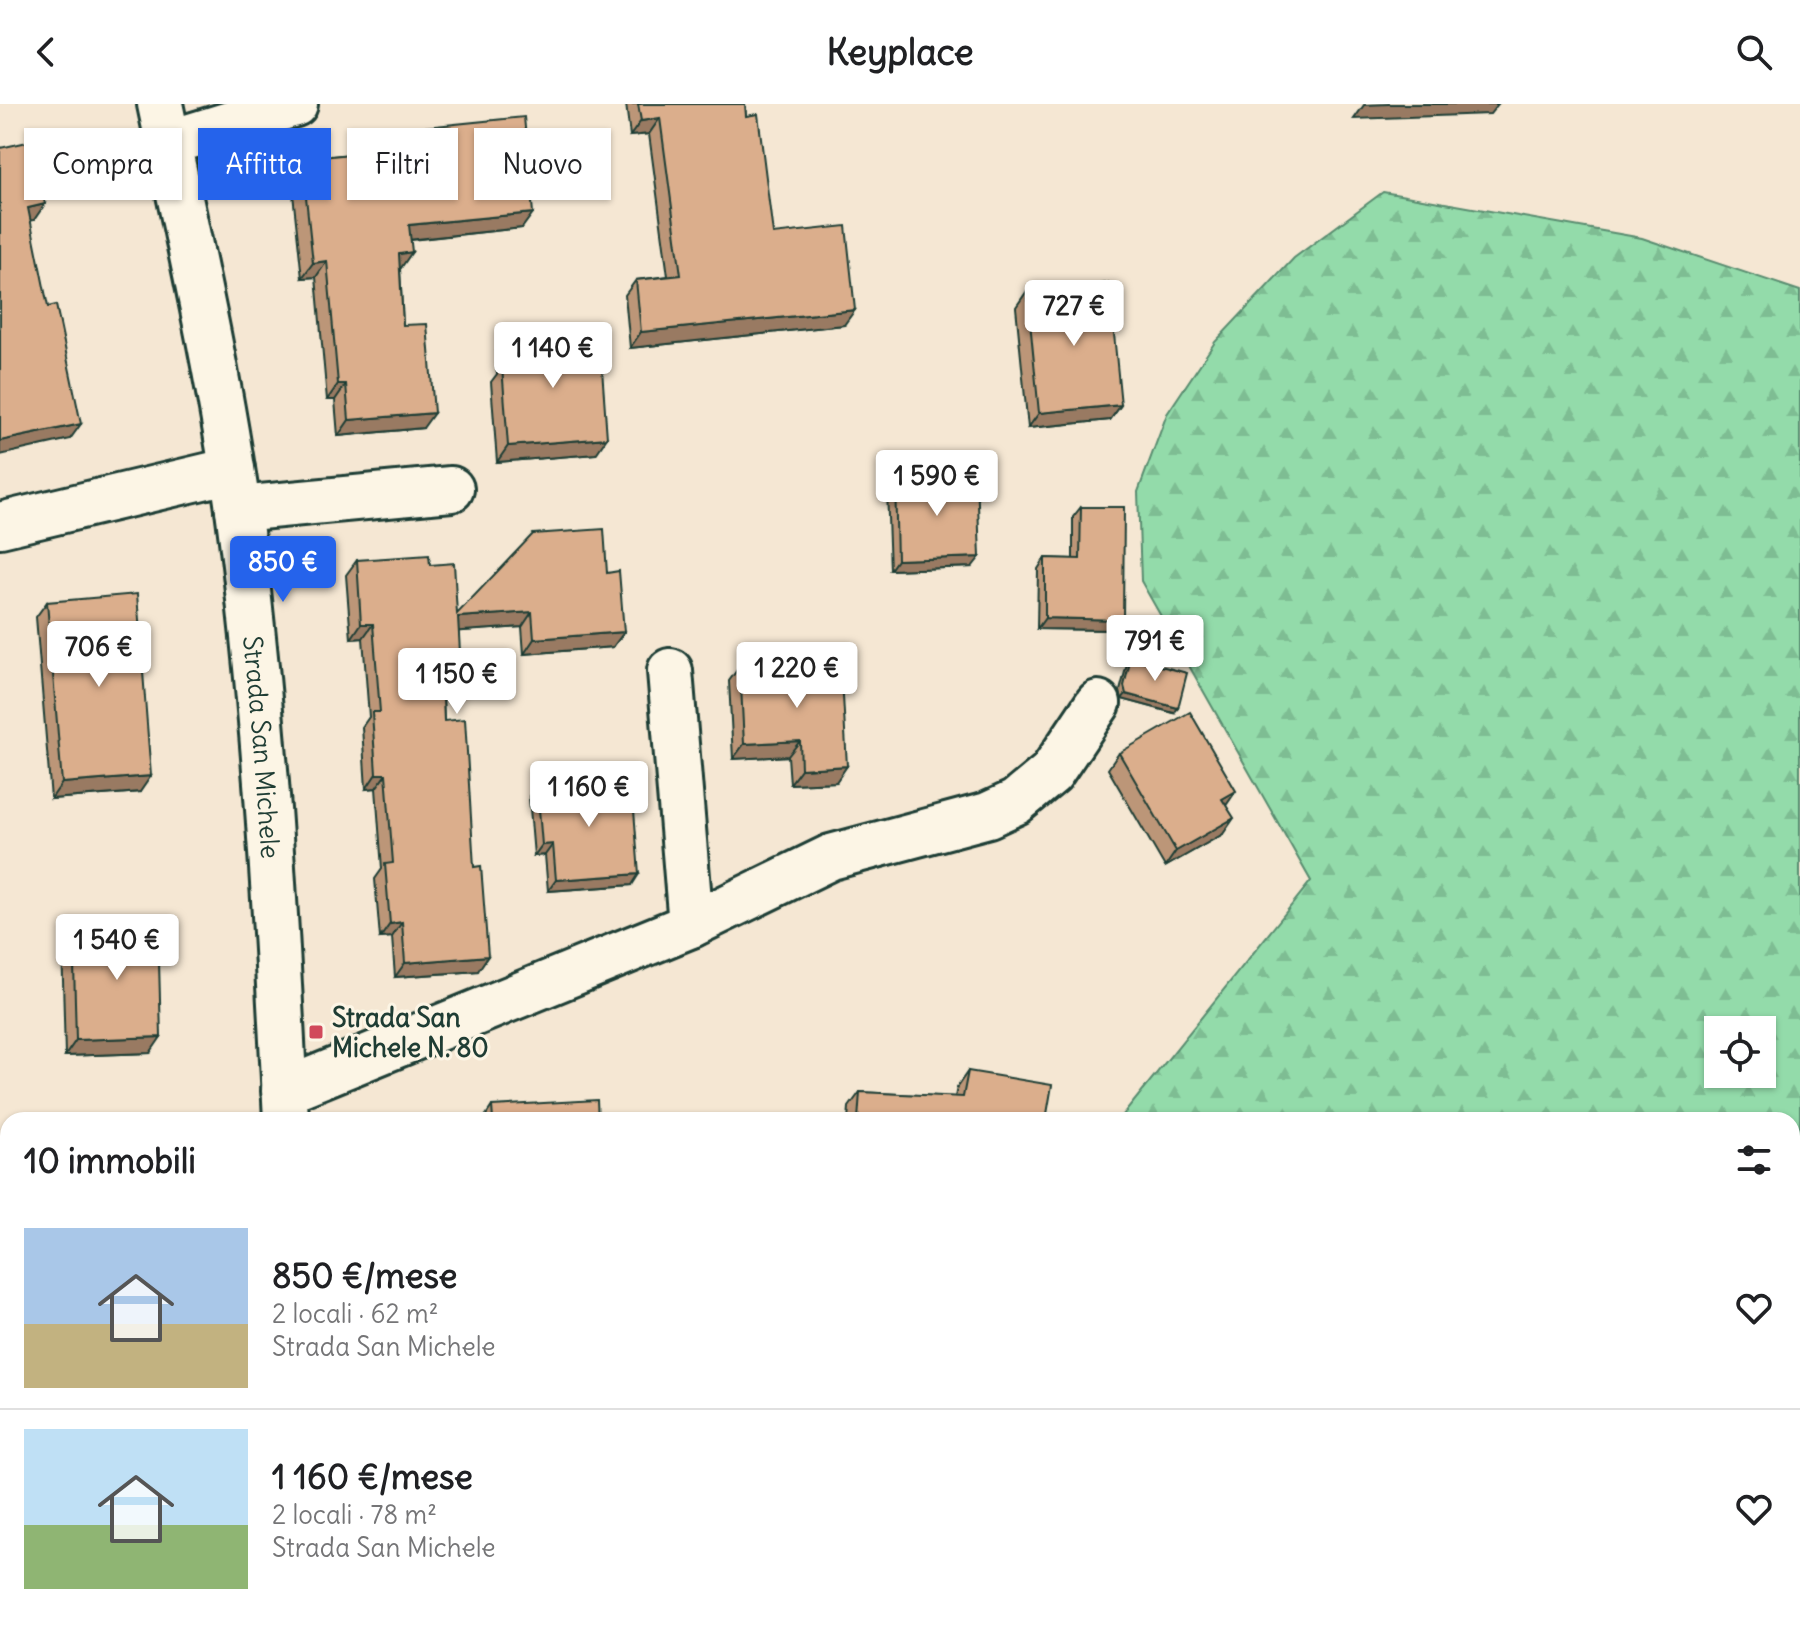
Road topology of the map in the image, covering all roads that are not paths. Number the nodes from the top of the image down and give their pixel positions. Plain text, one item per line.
1 (295, 104) edge
2 (164, 124) edge
3 (451, 489) dead end
4 (235, 490) junction
5 (0, 525) edge
6 (670, 671) dead end
7 (1098, 703) dead end
8 (691, 925) junction
9 (285, 1106) edge

1 - 2 street, Strada San Michele
2 - 4 street, Strada San Michele
3 - 4 street
4 - 5 street
4 - 9 street, Strada San Michele
6 - 8 street
7 - 8 street
8 - 9 street

